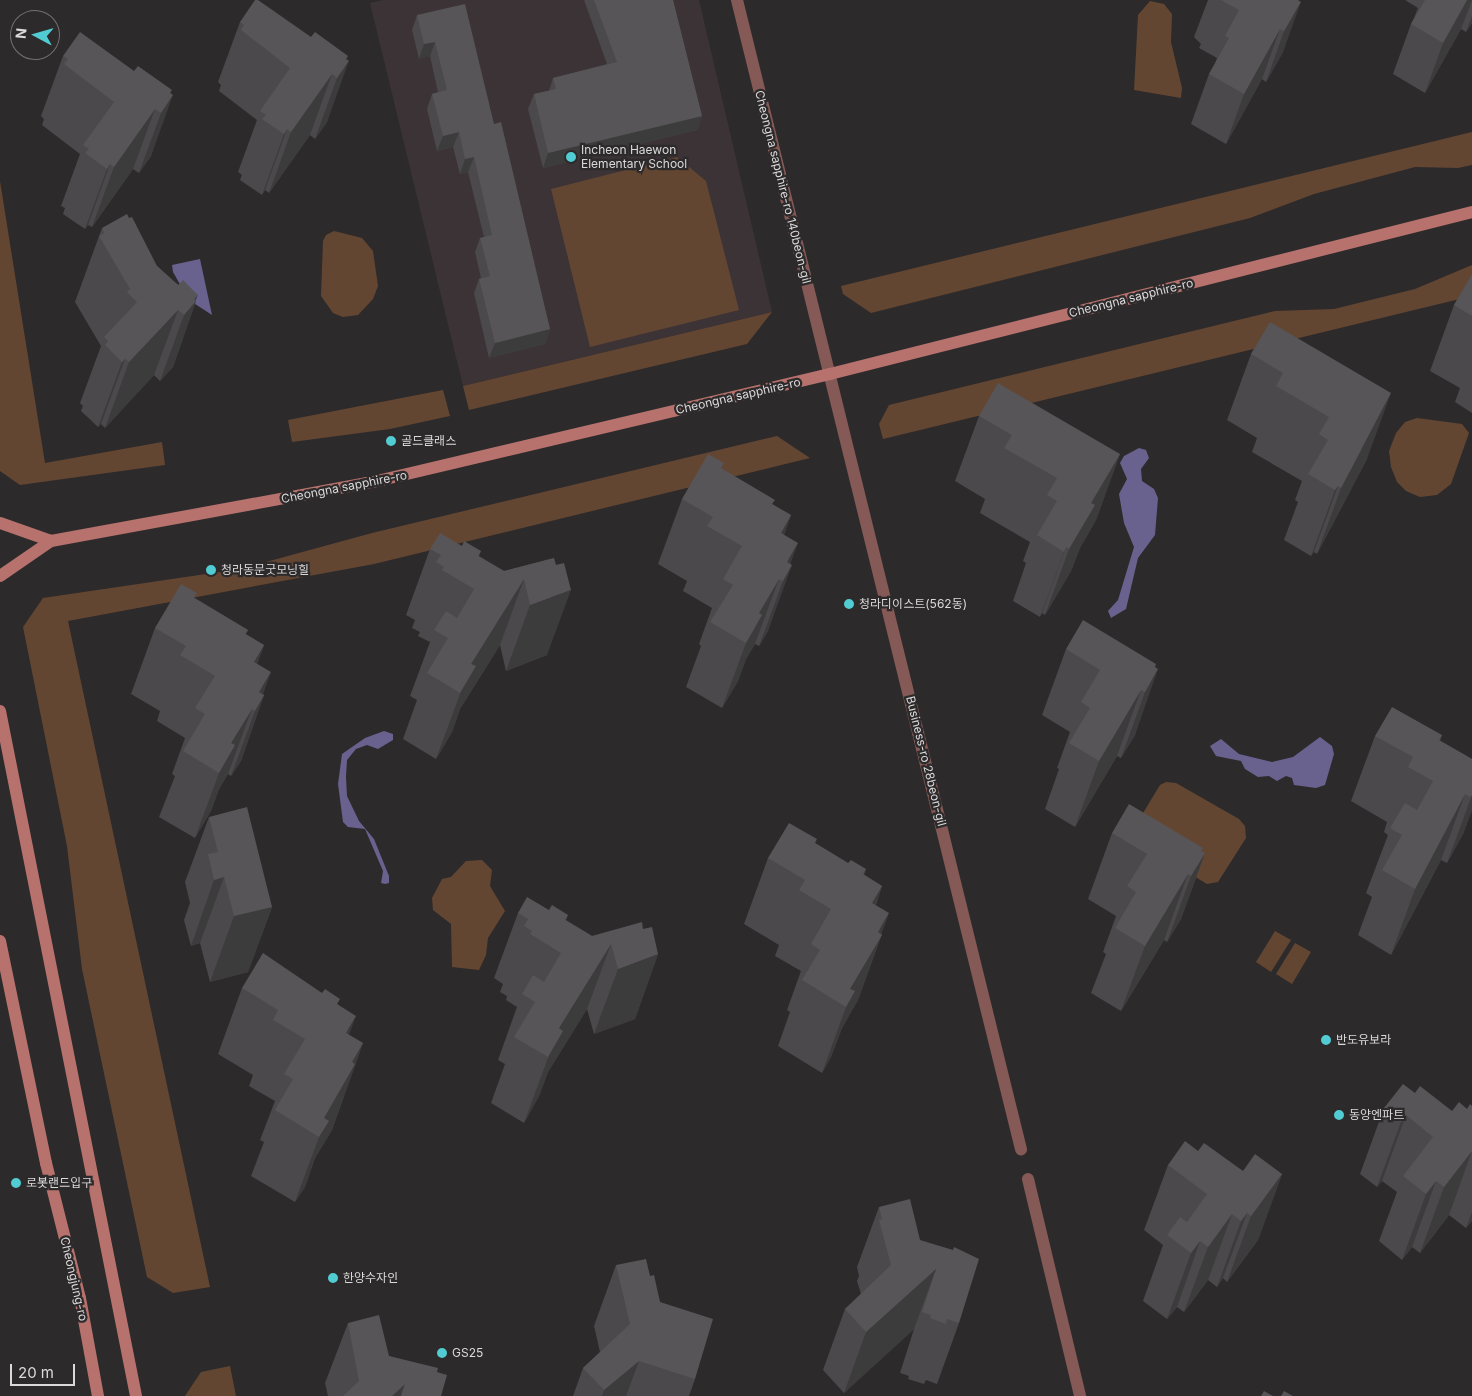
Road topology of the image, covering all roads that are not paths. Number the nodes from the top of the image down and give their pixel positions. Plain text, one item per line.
1 (737, 0) edge
2 (1472, 212) edge
3 (830, 374) junction
4 (0, 523) edge
5 (51, 540) junction
6 (0, 576) edge
7 (0, 711) edge
8 (0, 941) edge
9 (1021, 1149) dead end
10 (1028, 1179) dead end
11 (98, 1396) edge
12 (136, 1396) edge
13 (1080, 1396) edge

1 - 3 street, Cheongna sapphire-ro 140beon-gil
2 - 3 street, Cheongna sapphire-ro
3 - 5 street, Cheongna sapphire-ro
3 - 9 street, Business-ro 28beon-gil
4 - 5 street, Cheongna sapphire-ro
5 - 6 street
7 - 12 street
8 - 11 street, Cheongjung-ro
10 - 13 street

